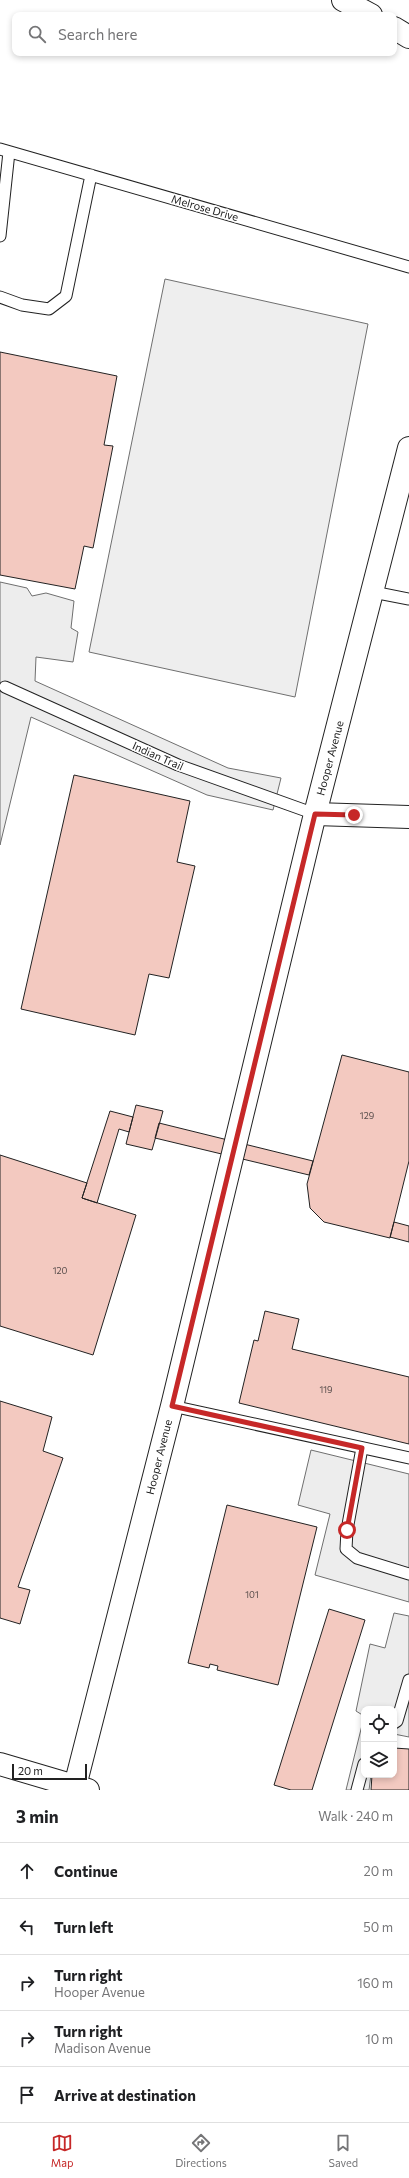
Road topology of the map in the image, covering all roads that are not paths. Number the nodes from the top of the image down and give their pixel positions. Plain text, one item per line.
1 (343, 0) edge
2 (365, 12) edge
3 (397, 30) edge
4 (409, 37) edge
5 (5, 151) edge
6 (91, 175) junction
7 (0, 236) edge
8 (409, 267) edge
9 (0, 296) edge
10 (409, 448) edge
11 (373, 592) junction
12 (409, 599) edge
13 (5, 687) dead end
14 (315, 814) junction
15 (409, 817) edge
16 (172, 1406) junction
17 (362, 1448) junction
18 (409, 1458) edge
19 (409, 1574) edge
20 (409, 1680) edge
21 (397, 1721) edge
22 (0, 1764) edge
23 (361, 1775) edge
24 (79, 1789) edge
25 (357, 1790) edge

1 - 2 main road
3 - 4 main road
5 - 6 lane, Melrose Drive
5 - 7 lane
6 - 8 lane, Melrose Drive
6 - 9 lane
10 - 11 main road, Hooper Avenue
11 - 12 lane
11 - 14 main road, Hooper Avenue
13 - 14 lane, Indian Trail
14 - 15 main road
14 - 16 main road, Hooper Avenue
16 - 17 lane
16 - 24 main road, Hooper Avenue
17 - 18 lane
17 - 19 lane
20 - 21 lane
22 - 24 main road
23 - 25 lane

